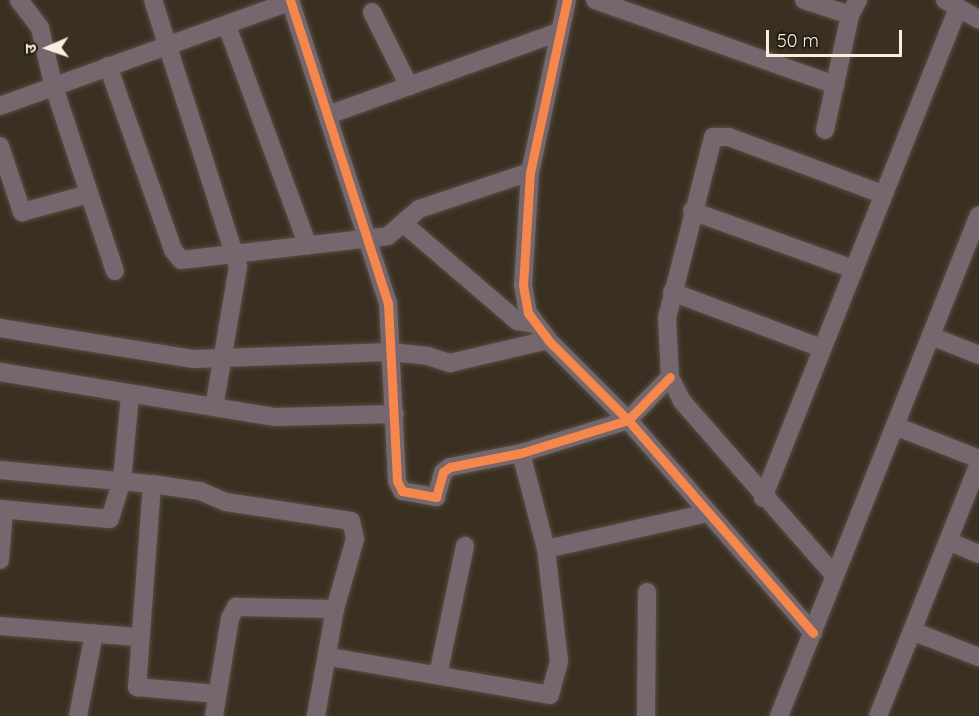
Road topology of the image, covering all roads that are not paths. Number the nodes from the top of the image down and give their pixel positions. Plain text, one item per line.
1 (19, 0) edge
2 (153, 0) edge
3 (567, 0) edge
4 (595, 0) edge
5 (804, 0) edge
6 (290, 1) edge
7 (952, 4) edge
8 (854, 8) edge
9 (372, 12) dead end
10 (979, 20) edge
11 (226, 26) junction
12 (556, 33) junction
13 (168, 47) junction
14 (108, 66) junction
15 (53, 84) junction
16 (835, 85) junction
17 (409, 86) junction
18 (0, 106) edge
19 (331, 114) junction
20 (825, 130) dead end
21 (0, 146) edge
22 (530, 171) junction
23 (89, 194) junction
24 (882, 194) junction
25 (692, 211) junction
26 (979, 215) edge
27 (404, 224) junction
28 (368, 235) junction
29 (308, 246) junction
30 (973, 248) edge
31 (236, 255) junction
32 (853, 269) junction
33 (115, 271) dead end
34 (672, 292) junction
35 (535, 324) junction
36 (0, 328) edge
37 (931, 336) junction
38 (548, 340) junction
39 (821, 348) junction
40 (391, 352) junction
41 (979, 355) edge
42 (221, 357) junction
43 (0, 372) edge
44 (670, 376) junction
45 (130, 395) junction
46 (214, 407) junction
47 (395, 414) junction
48 (628, 420) junction
49 (895, 426) junction
50 (521, 453) junction
51 (979, 461) edge
52 (0, 470) edge
53 (122, 480) junction
54 (152, 484) junction
55 (763, 498) junction
56 (2, 509) edge
57 (708, 513) junction
58 (948, 542) junction
59 (465, 546) dead end
60 (546, 549) junction
61 (979, 555) edge
62 (0, 560) edge
63 (835, 576) junction
64 (647, 592) dead end
65 (335, 609) junction
66 (0, 626) edge
67 (912, 631) junction
68 (813, 633) junction
69 (94, 634) junction
70 (138, 637) junction
71 (330, 657) junction
72 (979, 657) edge
73 (438, 675) junction
74 (217, 694) junction
75 (78, 716) edge
76 (214, 716) edge
77 (316, 716) edge
78 (646, 716) edge
79 (779, 716) edge
80 (878, 716) edge

1 - 15 street
2 - 13 street
3 - 12 street
4 - 16 street
5 - 8 street
6 - 11 street
6 - 19 street
7 - 10 street
7 - 24 street
8 - 16 street
9 - 17 street
11 - 13 street
11 - 29 street
12 - 17 street
12 - 22 street
13 - 14 street
13 - 31 street
14 - 15 street
14 - 31 street
15 - 18 street
15 - 23 street
16 - 20 street
17 - 19 street
19 - 28 street
21 - 23 street
22 - 27 street
22 - 35 street
23 - 33 street
24 - 25 street
24 - 32 street
25 - 32 street
25 - 34 street
26 - 30 street
27 - 28 street
27 - 35 street
28 - 29 street
28 - 40 street
29 - 31 street
30 - 37 street
31 - 42 street
32 - 39 street
34 - 39 street
34 - 44 street
35 - 38 street
36 - 42 street
37 - 41 street
37 - 49 street
38 - 40 street
38 - 48 street
39 - 55 street
40 - 42 street
40 - 47 street
42 - 46 street
43 - 45 street
44 - 48 street
44 - 55 street
45 - 46 street
45 - 53 street
46 - 47 street
47 - 50 street
48 - 50 street
48 - 57 street
49 - 51 street
49 - 63 street
50 - 60 street
51 - 58 street
52 - 53 street
53 - 54 street
53 - 56 street
54 - 65 street
54 - 70 street
55 - 63 street
56 - 62 street
57 - 60 street
57 - 68 street
58 - 61 street
58 - 67 street
59 - 73 street
60 - 73 street
63 - 68 street
64 - 78 street
65 - 71 street
65 - 74 street
66 - 69 street
67 - 72 street
67 - 80 street
68 - 79 street
69 - 70 street
69 - 75 street
70 - 74 street
71 - 73 street
71 - 77 street
74 - 76 street

